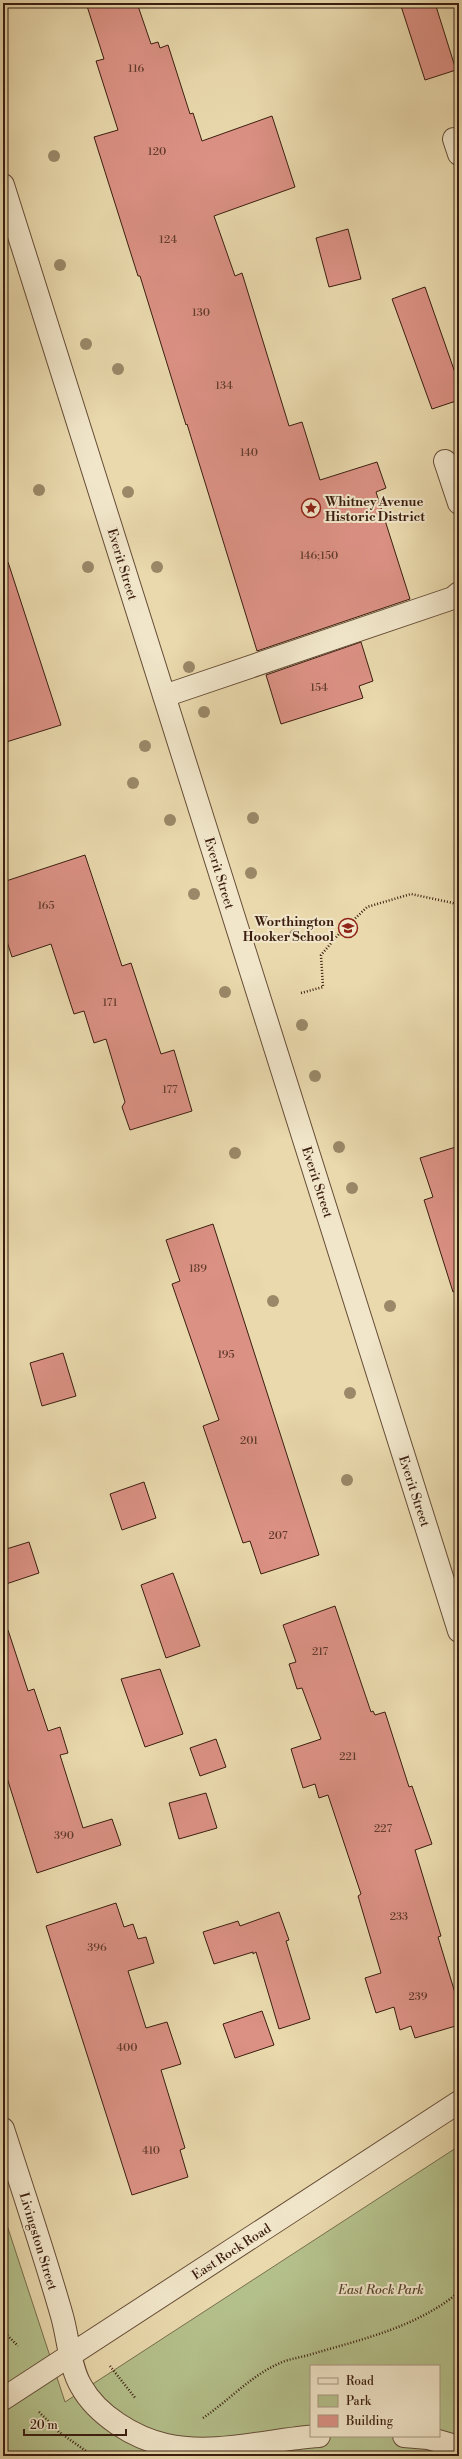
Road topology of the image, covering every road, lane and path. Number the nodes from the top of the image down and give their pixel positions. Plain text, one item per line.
1 (3, 185) edge
2 (445, 461) dead end
3 (459, 503) edge
4 (459, 593) edge
5 (164, 696) junction
6 (459, 909) edge
7 (301, 993) dead end
8 (459, 1631) edge
9 (459, 2102) edge
10 (3, 2129) edge
11 (459, 2292) edge
12 (3, 2331) edge
13 (18, 2346) dead end
14 (71, 2355) junction
15 (110, 2366) dead end
16 (3, 2399) edge
17 (137, 2400) dead end
18 (39, 2412) dead end
19 (200, 2420) dead end
20 (310, 2437) edge
21 (416, 2437) edge
22 (459, 2447) edge
23 (93, 2456) edge

1 - 5 street, Everit Street
2 - 3 street
4 - 5 street
5 - 8 street, Everit Street
6 - 7 path
9 - 14 street, East Rock Road
10 - 14 street, Livingston Street
11 - 19 path
12 - 13 path
14 - 16 street, East Rock Road
14 - 20 street, Livingston Street
15 - 17 path
18 - 23 path
21 - 22 street

